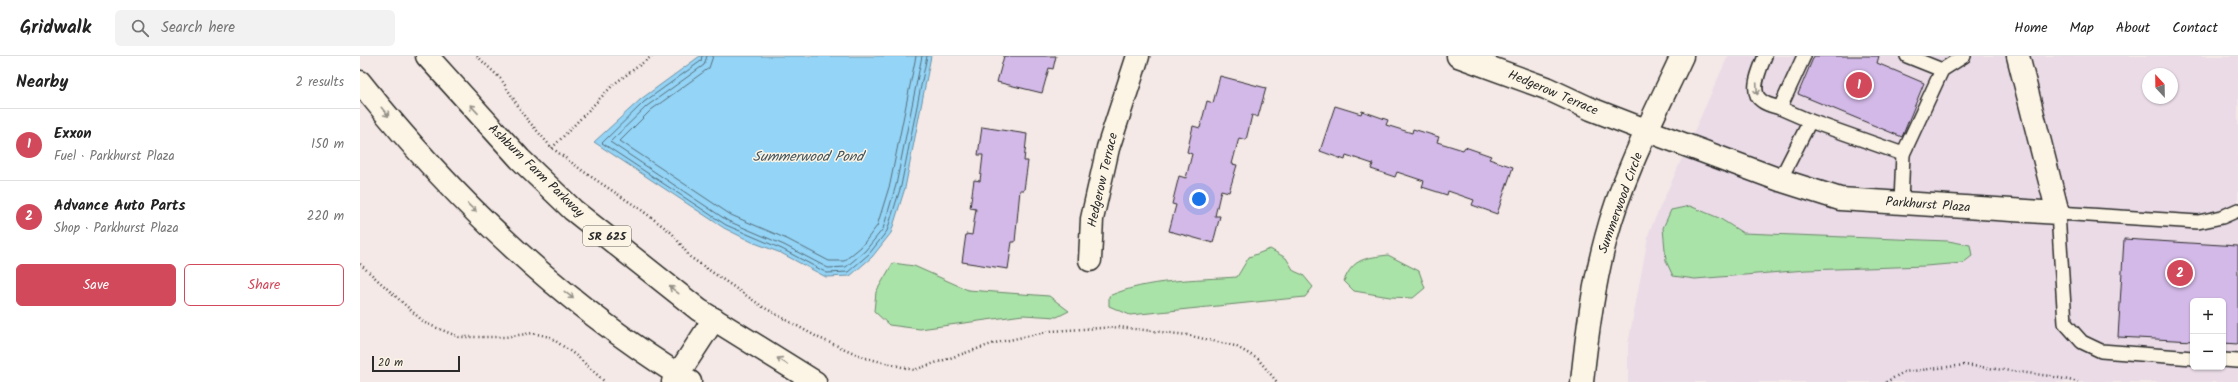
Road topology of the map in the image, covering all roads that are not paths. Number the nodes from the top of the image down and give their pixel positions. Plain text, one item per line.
1 (427, 56) edge
2 (1138, 56) edge
3 (1458, 56) edge
4 (1682, 56) edge
5 (1765, 56) edge
6 (1804, 56) edge
7 (1907, 56) edge
8 (1964, 56) edge
9 (2018, 56) edge
10 (1942, 70) junction
11 (360, 82) edge
12 (1780, 108) junction
13 (1810, 121) junction
14 (1648, 131) junction
15 (1903, 154) junction
16 (1780, 180) junction
17 (1901, 203) junction
18 (2238, 210) edge
19 (2058, 213) junction
20 (1090, 260) dead end
21 (714, 319) junction
22 (2190, 358) edge
23 (2226, 360) edge
24 (2238, 361) edge
25 (680, 380) edge
26 (815, 382) edge
27 (1582, 382) edge

21 -> 1 street, Ashburn Farm Parkway / SR 625
2 - 20 street, Hedgerow Terrace
3 - 14 street, Hedgerow Terrace
4 - 14 street, Summerwood Circle
5 -> 12 lane
6 - 12 lane
7 - 10 lane
8 - 10 lane
9 - 19 street
10 - 15 lane
11 -> 25 street
12 - 13 lane
13 - 15 lane
13 - 16 lane
14 - 16 street, Parkhurst Plaza
14 - 27 street, Summerwood Circle
15 - 17 lane
16 - 17 street, Parkhurst Plaza
17 - 19 street, Parkhurst Plaza
18 - 19 lane
19 - 22 lane
21 - 25 street
26 -> 21 street, Ashburn Farm Parkway / SR 625
23 - 24 lane

